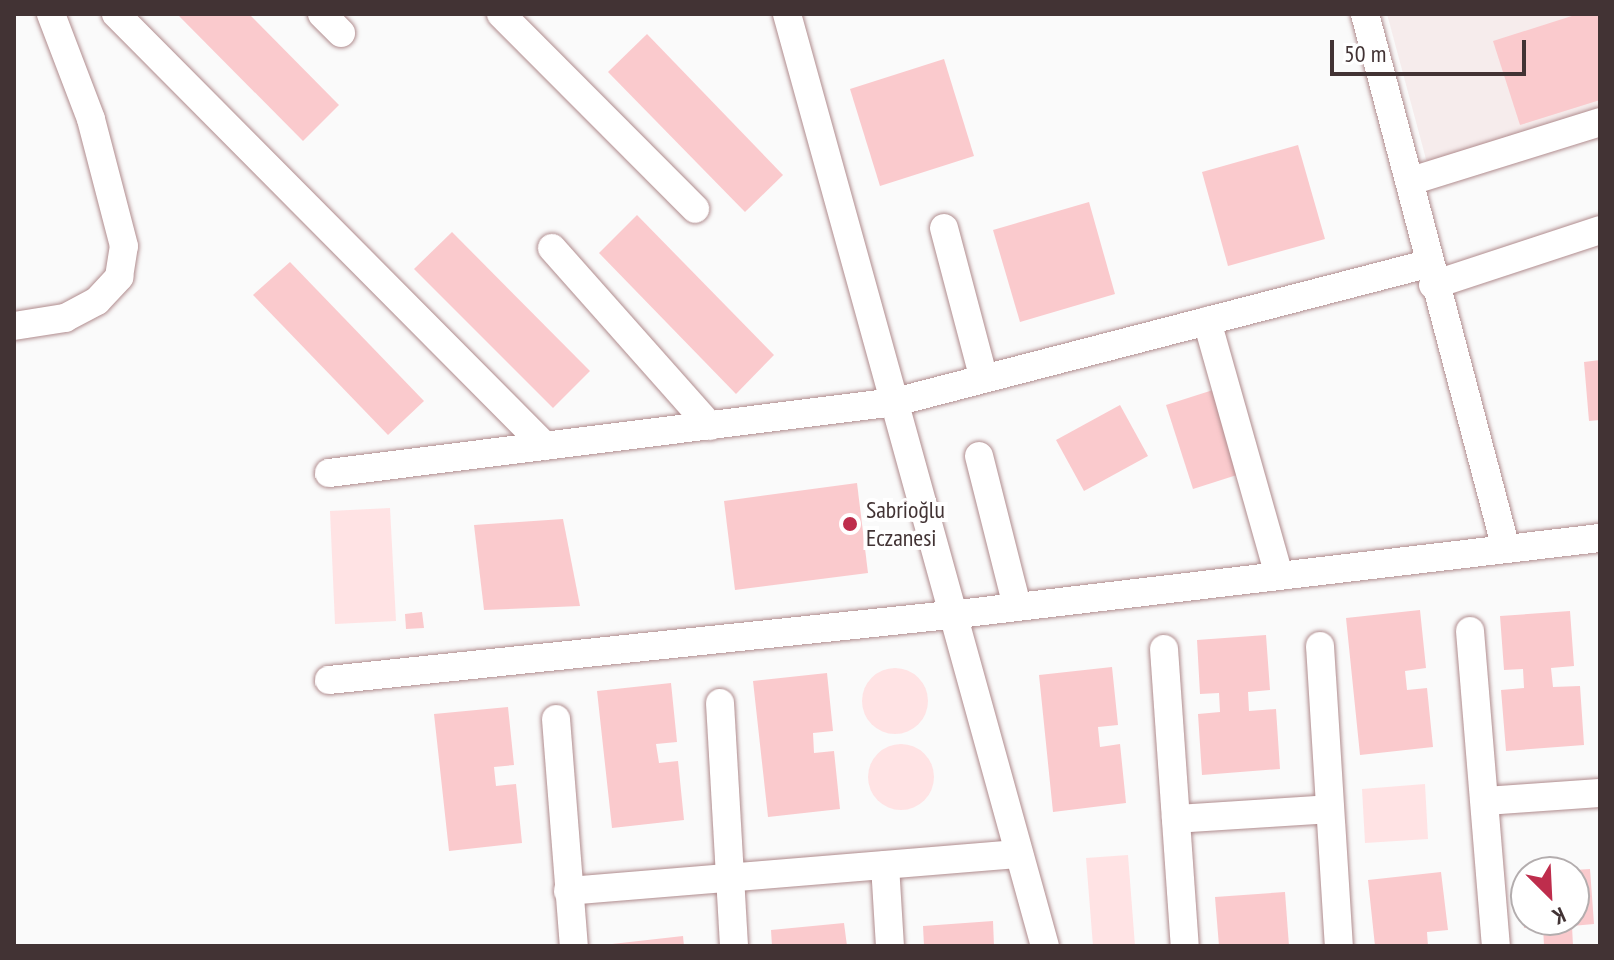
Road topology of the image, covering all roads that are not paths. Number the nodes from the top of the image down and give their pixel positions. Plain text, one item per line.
1 (51, 14) edge
2 (116, 14) edge
3 (501, 14) edge
4 (787, 14) edge
5 (1365, 14) edge
6 (1600, 122) edge
7 (1411, 181) junction
8 (695, 209) dead end
9 (944, 228) dead end
10 (1600, 230) edge
11 (552, 248) dead end
12 (1430, 274) junction
13 (1207, 321) junction
14 (14, 326) edge
15 (984, 379) junction
16 (895, 402) junction
17 (710, 426) junction
18 (545, 446) junction
19 (979, 456) dead end
20 (329, 473) dead end
21 (1600, 538) edge
22 (1505, 545) junction
23 (1278, 572) junction
24 (1017, 606) junction
25 (950, 615) junction
26 (1470, 631) dead end
27 (1320, 646) dead end
28 (1164, 649) dead end
29 (329, 680) dead end
30 (720, 703) dead end
31 (556, 719) dead end
32 (1600, 793) edge
33 (1485, 801) junction
34 (1330, 809) junction
35 (1176, 819) junction
36 (1018, 854) junction
37 (885, 865) junction
38 (729, 878) junction
39 (568, 891) junction
40 (574, 946) edge
41 (734, 946) edge
42 (890, 946) edge
43 (1045, 946) edge
44 (1185, 946) edge
45 (1339, 946) edge
46 (1496, 946) edge

1 - 14 street
2 - 18 street
3 - 8 street
4 - 16 street
5 - 7 street
6 - 7 street
7 - 12 street
9 - 15 street
10 - 12 street
11 - 17 street
12 - 13 street
12 - 22 street
13 - 15 street
13 - 23 street
15 - 16 street
16 - 17 street
16 - 25 street
17 - 18 street
18 - 20 street
19 - 24 street
21 - 22 street
22 - 23 street
23 - 24 street
24 - 25 street
25 - 29 street
25 - 36 street
26 - 33 street
27 - 34 street
28 - 35 street
30 - 38 street
31 - 39 street
32 - 33 street
33 - 46 street
34 - 35 street
34 - 45 street
35 - 44 street
36 - 37 street
36 - 43 street
37 - 38 street
37 - 42 street
38 - 39 street
38 - 41 street
39 - 40 street

